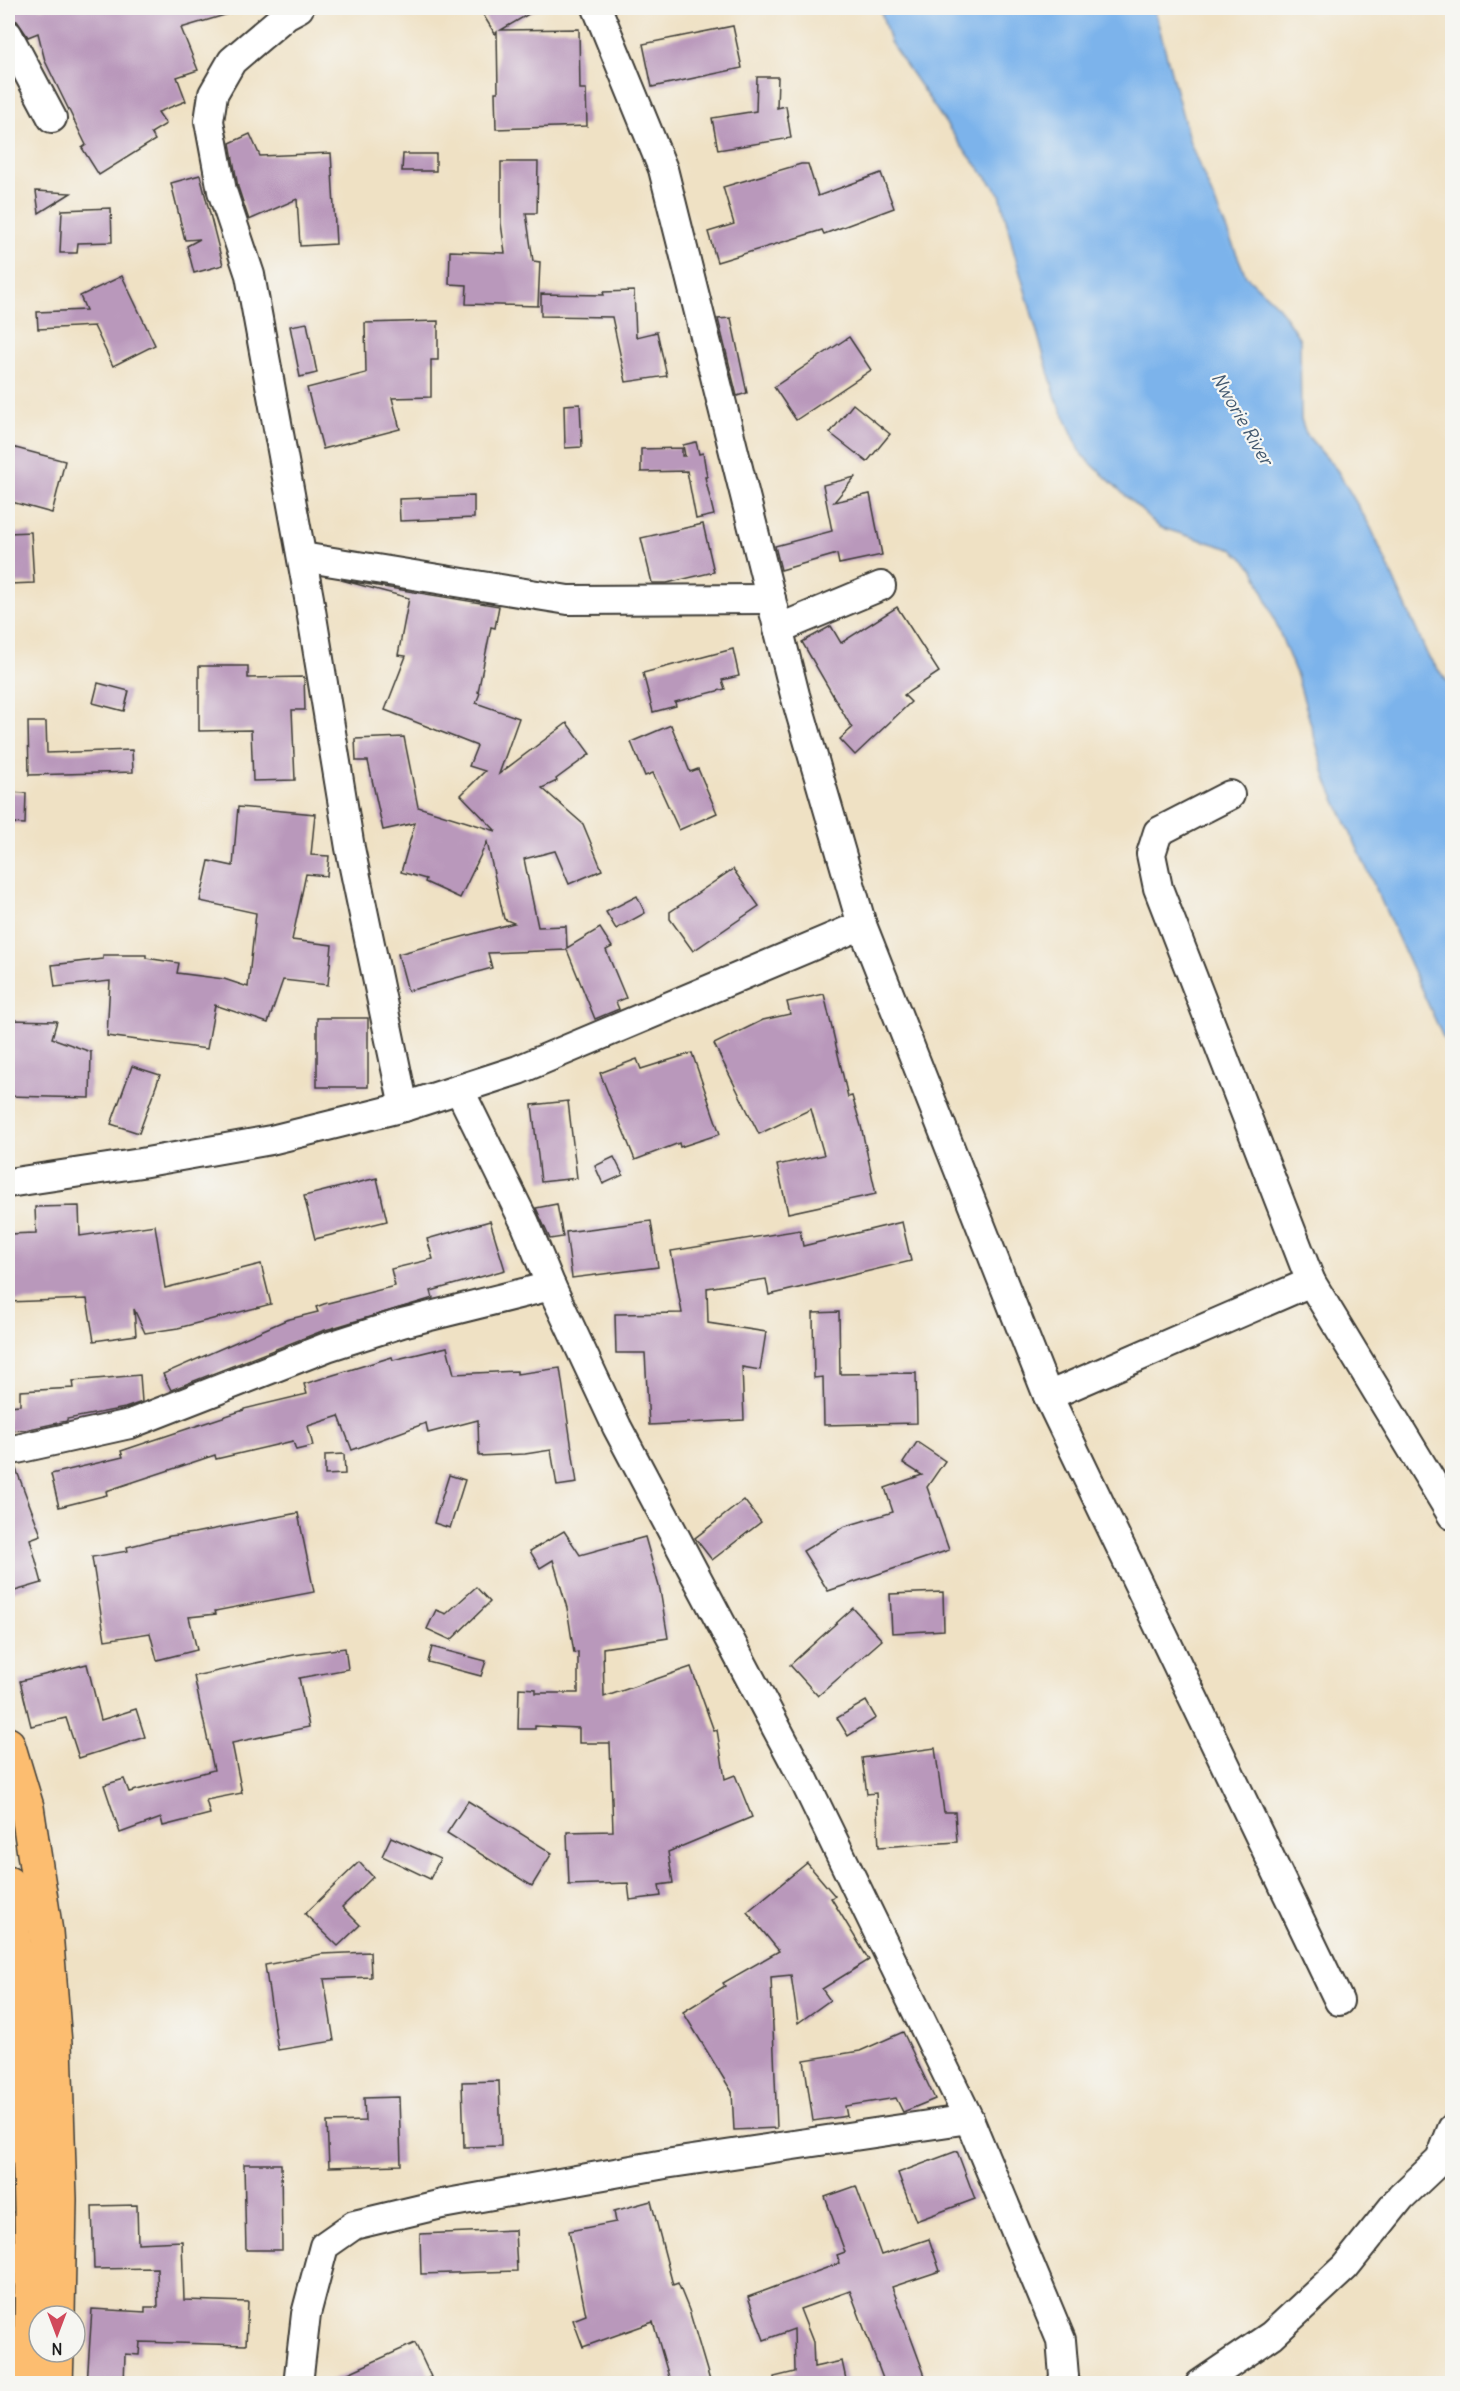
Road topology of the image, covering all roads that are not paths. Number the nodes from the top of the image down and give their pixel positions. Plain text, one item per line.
1 (299, 8) edge
2 (597, 8) edge
3 (8, 35) edge
4 (52, 118) dead end
5 (302, 557) junction
6 (881, 586) dead end
7 (771, 599) junction
8 (778, 629) junction
9 (1230, 795) dead end
10 (862, 925) junction
11 (459, 1089) junction
12 (404, 1107) junction
13 (8, 1183) edge
14 (1311, 1282) junction
15 (551, 1286) junction
16 (1048, 1396) junction
17 (8, 1451) edge
18 (1452, 1515) edge
19 (8, 1744) edge
20 (8, 1883) edge
21 (1339, 2001) dead end
22 (969, 2119) junction
23 (1452, 2128) edge
24 (58, 2304) edge
25 (57, 2364) edge
26 (29, 2384) edge
27 (56, 2384) edge
28 (298, 2384) edge
29 (1062, 2384) edge
30 (1200, 2384) edge

1 - 5 street
2 - 7 street
3 - 4 street
5 - 7 street
5 - 12 street
6 - 8 street
7 - 8 street
8 - 10 street
9 - 14 street
10 - 11 street
10 - 16 street
11 - 12 street
11 - 15 street
12 - 13 street
14 - 16 street
14 - 18 street
15 - 17 street
15 - 22 street
16 - 21 street
19 - 24 main road
20 - 26 main road
22 - 28 street
22 - 29 street
23 - 30 street
25 - 27 main road

